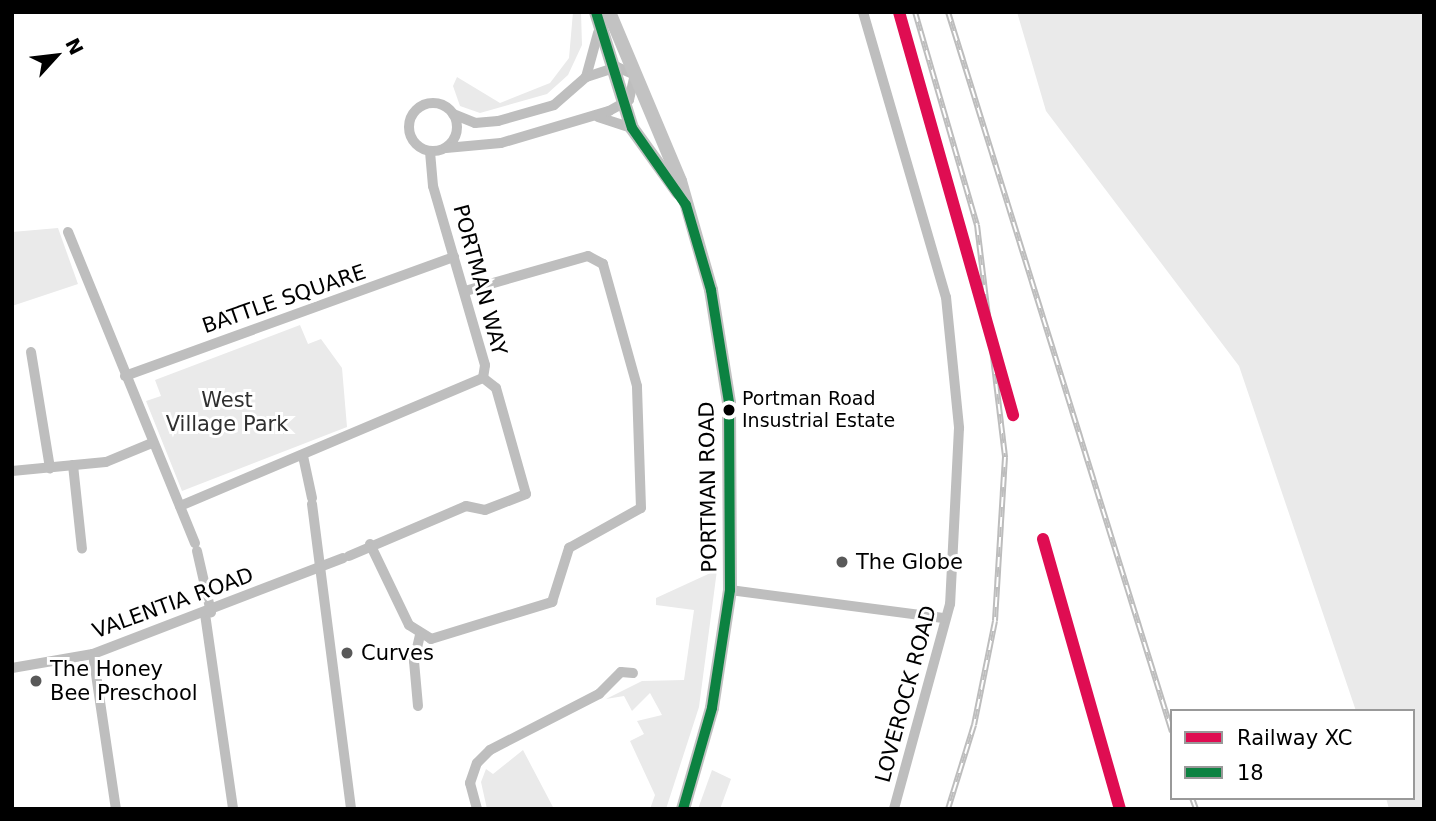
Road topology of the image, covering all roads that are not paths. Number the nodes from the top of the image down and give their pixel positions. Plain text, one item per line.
1 (596, 12) edge
2 (609, 12) edge
3 (863, 12) edge
4 (598, 33) junction
5 (610, 68) junction
6 (635, 75) junction
7 (586, 77) junction
8 (625, 104) junction
9 (453, 114) junction
10 (594, 116) junction
11 (632, 128) junction
12 (446, 148) junction
13 (430, 151) junction
14 (686, 205) junction
15 (68, 232) dead end
16 (454, 257) junction
17 (465, 291) junction
18 (31, 352) dead end
19 (125, 376) junction
20 (483, 378) junction
21 (152, 443) junction
22 (303, 456) junction
23 (73, 465) junction
24 (50, 468) junction
25 (12, 471) edge
26 (526, 494) joint
27 (180, 506) junction
28 (370, 544) junction
29 (82, 549) dead end
30 (316, 570) junction
31 (730, 590) junction
32 (208, 613) junction
33 (943, 618) junction
34 (420, 635) junction
35 (93, 654) junction
36 (12, 668) edge
37 (633, 673) dead end
38 (418, 706) dead end
39 (116, 809) edge
40 (233, 809) edge
41 (351, 809) edge
42 (477, 809) edge
43 (683, 809) edge
44 (894, 809) edge

1 - 4 street, PORTMAN ROAD
2 - 6 street, PORTMAN ROAD
3 - 33 street, LOVEROCK ROAD
4 - 5 street, PORTMAN ROAD
4 - 7 street
5 - 6 street
5 - 7 street
5 - 8 street, PORTMAN ROAD
6 - 8 street
6 - 14 street, PORTMAN ROAD
7 - 9 street
8 - 10 street
8 - 11 street, PORTMAN ROAD
9 - 12 street
9 - 13 street
10 - 11 street
10 - 12 street
11 - 14 street, PORTMAN ROAD
12 - 13 street
13 - 16 street, PORTMAN WAY
14 - 31 street, PORTMAN ROAD
15 - 19 street
16 - 17 street, PORTMAN WAY
16 - 19 street, BATTLE SQUARE
17 - 20 street, PORTMAN WAY
17 - 34 street
18 - 24 street
19 - 21 street
20 - 22 street
20 - 26 street, PORTMAN WAY
21 - 23 street
21 - 27 street
22 - 27 street
22 - 30 street
23 - 24 street
23 - 29 street
24 - 25 street
26 - 28 street, VALENTIA ROAD
27 - 32 street
28 - 30 street, VALENTIA ROAD
28 - 34 street
30 - 32 street, VALENTIA ROAD
30 - 41 street
31 - 33 street
31 - 43 street, PORTMAN ROAD
32 - 35 street, VALENTIA ROAD
32 - 40 street
33 - 44 street, LOVEROCK ROAD
34 - 38 street
35 - 36 street, VALENTIA ROAD
35 - 39 street
37 - 42 street

